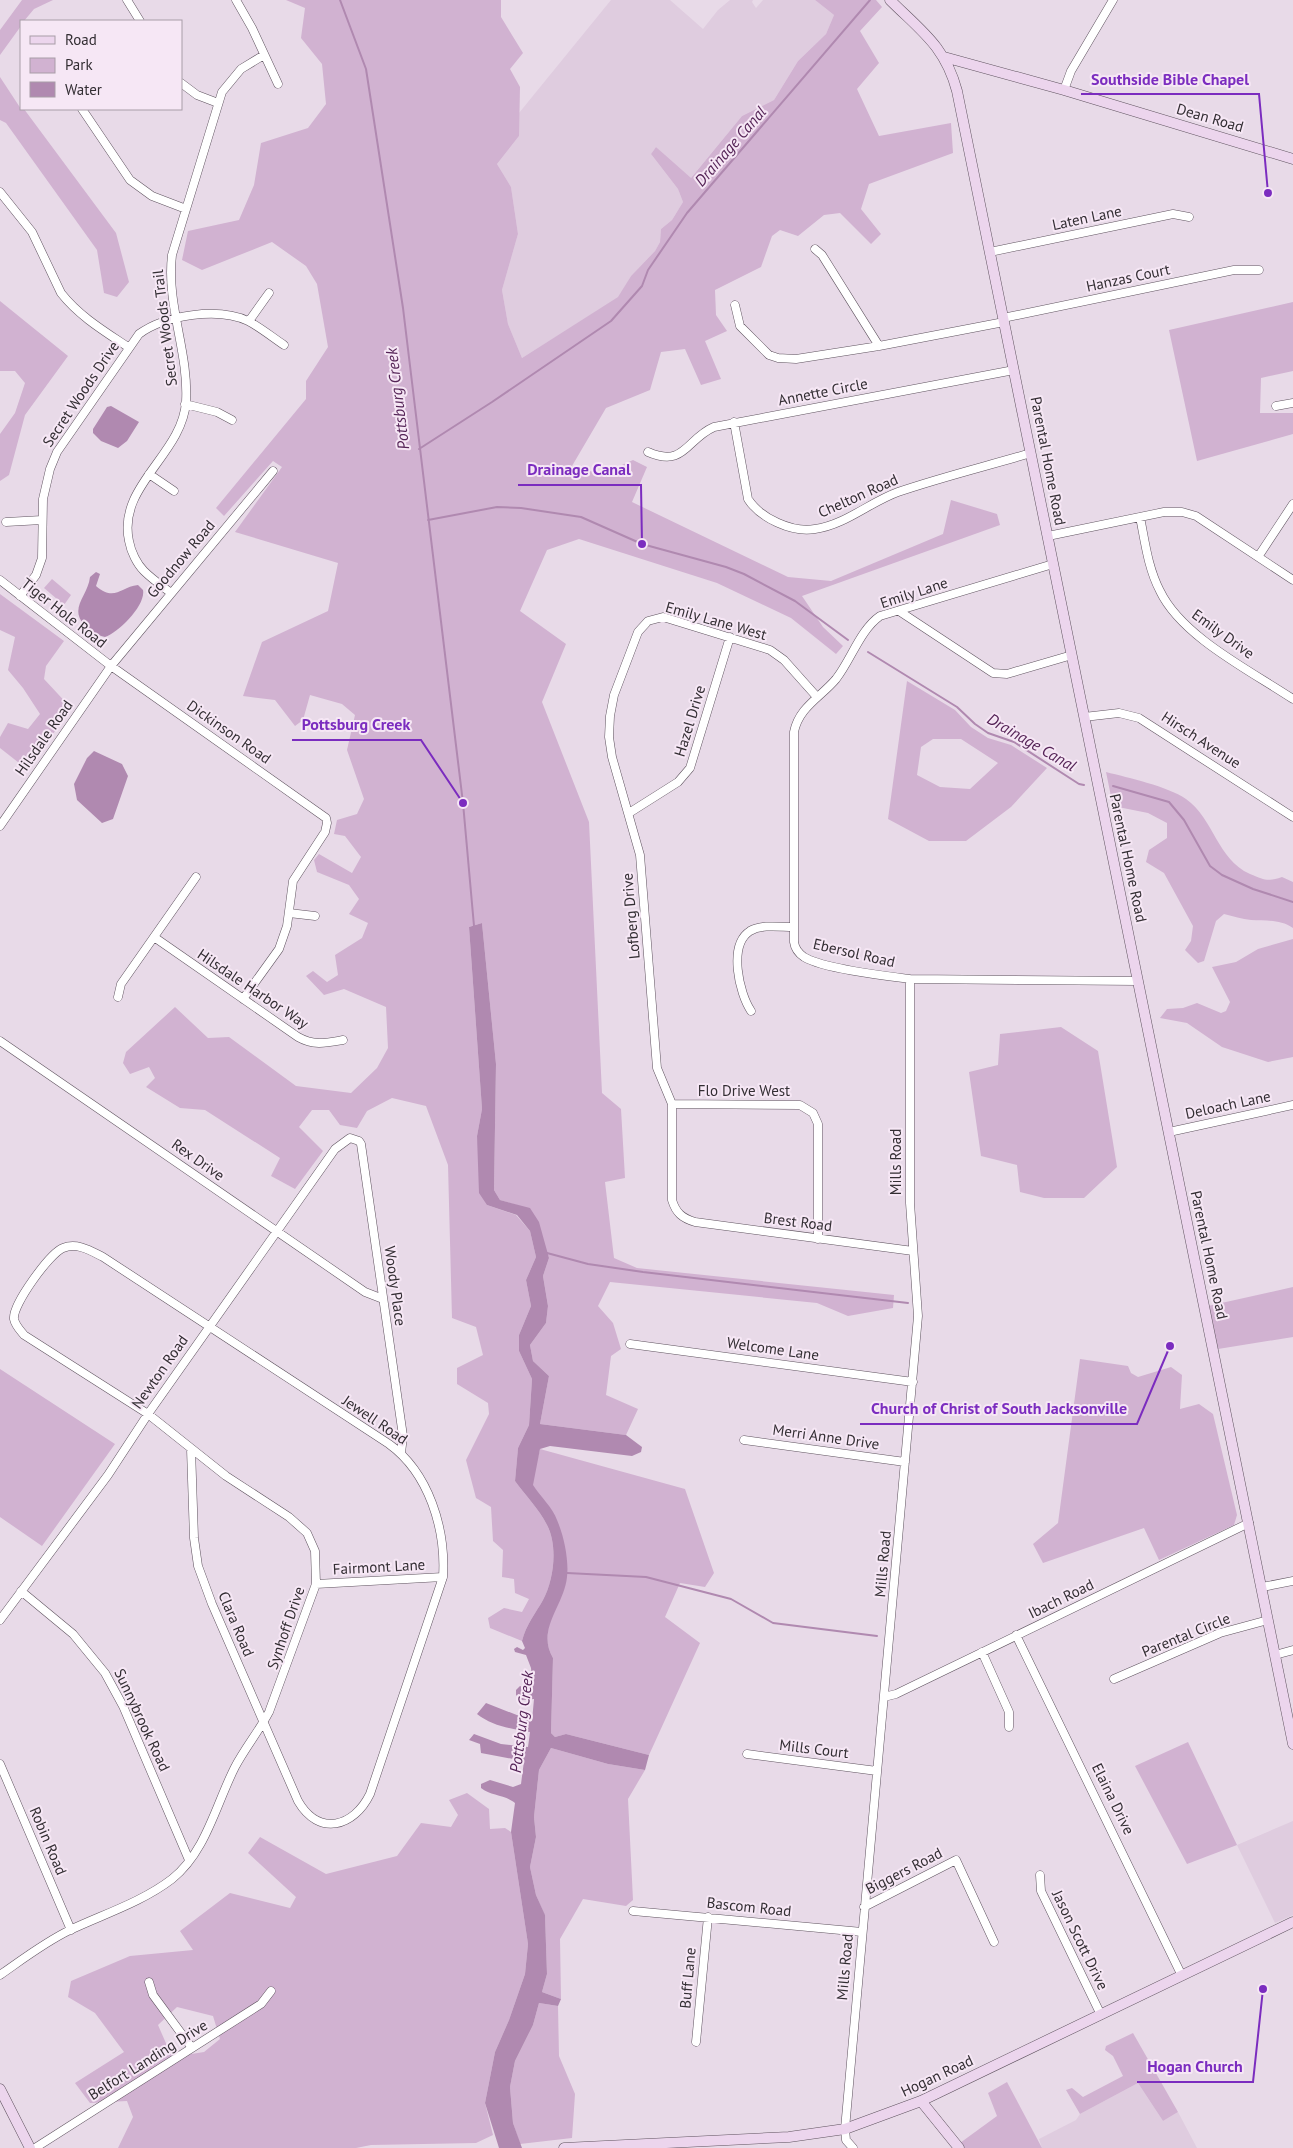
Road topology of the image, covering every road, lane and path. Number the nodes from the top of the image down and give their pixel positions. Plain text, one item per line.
1 (127, 0) edge
2 (236, 0) edge
3 (890, 0) edge
4 (1113, 0) edge
5 (139, 20) edge
6 (264, 56) junction
7 (944, 57) junction
8 (182, 84) edge
9 (278, 84) dead end
10 (1064, 90) junction
11 (218, 103) junction
12 (83, 110) edge
13 (1293, 159) edge
14 (1, 194) edge
15 (186, 209) junction
16 (1189, 217) dead end
17 (815, 248) dead end
18 (990, 252) junction
19 (1259, 270) dead end
20 (269, 293) dead end
21 (735, 305) dead end
22 (176, 319) junction
23 (1004, 320) junction
24 (249, 321) junction
25 (284, 345) dead end
26 (879, 346) junction
27 (128, 347) junction
28 (1014, 370) junction
29 (1293, 403) edge
30 (185, 404) junction
31 (1276, 406) dead end
32 (232, 420) dead end
33 (734, 422) junction
34 (648, 452) dead end
35 (1031, 452) junction
36 (273, 471) dead end
37 (149, 474) junction
38 (174, 491) dead end
39 (1293, 504) edge
40 (1140, 517) junction
41 (42, 520) junction
42 (6, 522) dead end
43 (1048, 536) junction
44 (1258, 557) junction
45 (1054, 564) junction
46 (0, 580) edge
47 (1293, 580) edge
48 (171, 593) junction
49 (20, 596) junction
50 (899, 611) junction
51 (648, 621) joint
52 (730, 637) junction
53 (1072, 655) junction
54 (111, 666) junction
55 (817, 697) junction
56 (1293, 699) edge
57 (1084, 717) junction
58 (629, 813) junction
59 (1293, 817) edge
60 (0, 826) edge
61 (196, 877) dead end
62 (289, 913) junction
63 (315, 916) dead end
64 (793, 927) junction
65 (154, 937) junction
66 (910, 979) junction
67 (1138, 981) junction
68 (118, 997) dead end
69 (243, 999) junction
70 (751, 1011) dead end
71 (343, 1040) dead end
72 (0, 1041) edge
73 (672, 1104) junction
74 (1293, 1105) edge
75 (1169, 1132) junction
76 (344, 1140) joint
77 (680, 1216) joint
78 (277, 1232) junction
79 (818, 1239) junction
80 (71, 1246) joint
81 (912, 1251) junction
82 (383, 1299) junction
83 (208, 1327) junction
84 (630, 1344) dead end
85 (913, 1382) junction
86 (148, 1414) junction
87 (744, 1440) dead end
88 (191, 1450) junction
89 (401, 1453) junction
90 (905, 1462) junction
91 (1249, 1523) junction
92 (443, 1577) junction
93 (1293, 1581) edge
94 (316, 1584) junction
95 (1262, 1587) junction
96 (21, 1591) junction
97 (0, 1620) edge
98 (1268, 1620) junction
99 (1016, 1635) junction
100 (1293, 1650) edge
101 (982, 1652) junction
102 (1275, 1655) junction
103 (1114, 1679) dead end
104 (884, 1697) junction
105 (263, 1723) junction
106 (1009, 1727) dead end
107 (1293, 1744) edge
108 (746, 1754) dead end
109 (0, 1764) edge
110 (878, 1771) junction
111 (346, 1821) joint
112 (189, 1860) junction
113 (1040, 1875) dead end
114 (864, 1907) junction
115 (633, 1911) dead end
116 (708, 1917) junction
117 (1293, 1922) edge
118 (71, 1930) junction
119 (862, 1932) junction
120 (994, 1942) dead end
121 (0, 1975) edge
122 (1182, 1976) junction
123 (149, 1982) dead end
124 (271, 1991) dead end
125 (1101, 2015) junction
126 (696, 2042) dead end
127 (192, 2048) junction
128 (0, 2089) edge
129 (921, 2101) junction
130 (845, 2128) junction
131 (30, 2148) edge
132 (35, 2148) edge
133 (564, 2148) edge
134 (853, 2148) edge
135 (959, 2148) edge

1 - 5 street
2 - 6 street
3 - 7 street, Parental Home Road
4 - 10 street
6 - 9 street
6 - 11 street
7 - 10 street, Dean Road
7 - 18 street, Parental Home Road
8 - 11 street
10 - 13 street, Dean Road
11 - 15 street, Secret Woods Trail
12 - 15 street
14 - 27 street
15 - 22 street, Secret Woods Trail
16 - 18 street, Laten Lane
17 - 26 street
18 - 23 street, Parental Home Road
19 - 23 street, Hanzas Court
20 - 24 street
21 - 26 street, Hanzas Court
22 - 24 street, Secret Woods Drive
22 - 27 street, Secret Woods Drive
22 - 30 street, Secret Woods Trail
23 - 26 street, Hanzas Court
23 - 28 street, Parental Home Road
24 - 25 street, Secret Woods Drive
27 - 41 street, Secret Woods Drive
28 - 33 street, Annette Circle
28 - 35 street, Parental Home Road
29 - 31 street
30 - 32 street
30 - 37 street, Secret Woods Trail
33 - 34 street, Annette Circle
33 - 35 street, Chelton Road
35 - 43 street, Parental Home Road
36 - 48 street, Goodnow Road
37 - 38 street
37 - 48 street, Secret Woods Trail
39 - 44 street
40 - 43 street
40 - 44 street
40 - 56 street, Emily Drive
41 - 42 street
41 - 49 street, Secret Woods Drive
43 - 45 street, Parental Home Road
44 - 47 street
45 - 50 street, Emily Lane
45 - 53 street, Parental Home Road
46 - 49 street, Tiger Hole Road
48 - 54 street, Goodnow Road
49 - 54 street, Tiger Hole Road
50 - 53 street
50 - 55 street, Emily Lane
51 - 52 street, Emily Lane West
51 - 58 street, Lofberg Drive
52 - 55 street, Emily Lane West
52 - 58 street, Hazel Drive
53 - 57 street, Parental Home Road
54 - 60 street, Hilsdale Road
54 - 62 street, Dickinson Road
55 - 64 street, Ebersol Road
57 - 59 street, Hirsch Avenue
57 - 67 street, Parental Home Road
58 - 73 street, Lofberg Drive
61 - 65 street
62 - 63 street
62 - 69 street
64 - 66 street, Ebersol Road
64 - 70 street
65 - 68 street
65 - 69 street, Hilsdale Harbor Way
66 - 67 street, Ebersol Road
66 - 81 street, Mills Road
67 - 75 street, Parental Home Road
69 - 71 street, Hilsdale Harbor Way
72 - 78 street, Rex Drive
73 - 77 street, Lofberg Drive
73 - 79 street, Flo Drive West
74 - 75 street, Deloach Lane
75 - 91 street, Parental Home Road
76 - 78 street, Newton Road
76 - 82 street, Woody Place
77 - 79 street, Brest Road
78 - 82 street, Rex Drive
78 - 83 street, Newton Road
79 - 81 street, Brest Road
80 - 83 street, Jewell Road
80 - 86 street, Synhoff Drive
81 - 85 street, Mills Road
82 - 89 street, Woody Place
83 - 86 street, Newton Road
83 - 89 street, Jewell Road
84 - 85 street, Welcome Lane
85 - 90 street, Mills Road
86 - 88 street, Synhoff Drive
86 - 96 street, Newton Road
87 - 90 street, Merri Anne Drive
88 - 94 street, Synhoff Drive
88 - 105 street, Clara Road
89 - 92 street, Jewell Road
90 - 104 street, Mills Road
91 - 95 street, Parental Home Road
91 - 99 street, Ibach Road
92 - 94 street, Fairmont Lane
92 - 111 street, Jewell Road
93 - 95 street
94 - 105 street, Synhoff Drive
95 - 98 street, Parental Home Road
96 - 97 street, Newton Road
96 - 112 street, Sunnybrook Road
98 - 102 street, Parental Home Road
98 - 103 street, Parental Circle
99 - 101 street, Ibach Road
99 - 122 street, Elaina Drive
100 - 102 street
101 - 104 street, Ibach Road
101 - 106 street
102 - 107 street, Parental Home Road
104 - 110 street, Mills Road
105 - 111 street, Clara Road
105 - 112 street, Synhoff Drive
108 - 110 street, Mills Court
109 - 118 street, Robin Road
110 - 114 street, Mills Road
112 - 118 street, Synhoff Drive
113 - 125 street, Jason Scott Drive
114 - 119 street, Mills Road
114 - 120 street, Biggers Road
115 - 116 street, Bascom Road
116 - 119 street, Bascom Road
116 - 126 street, Buff Lane
117 - 122 street, Hogan Road
118 - 121 street, Synhoff Drive
119 - 130 street, Mills Road
122 - 125 street, Hogan Road
123 - 127 street
124 - 127 street, Belfort Landing Drive
125 - 129 street, Hogan Road
127 - 132 street, Belfort Landing Drive
128 - 131 street
129 - 130 street, Hogan Road
129 - 135 street
130 - 133 street, Hogan Road
130 - 134 street, Mills Road

